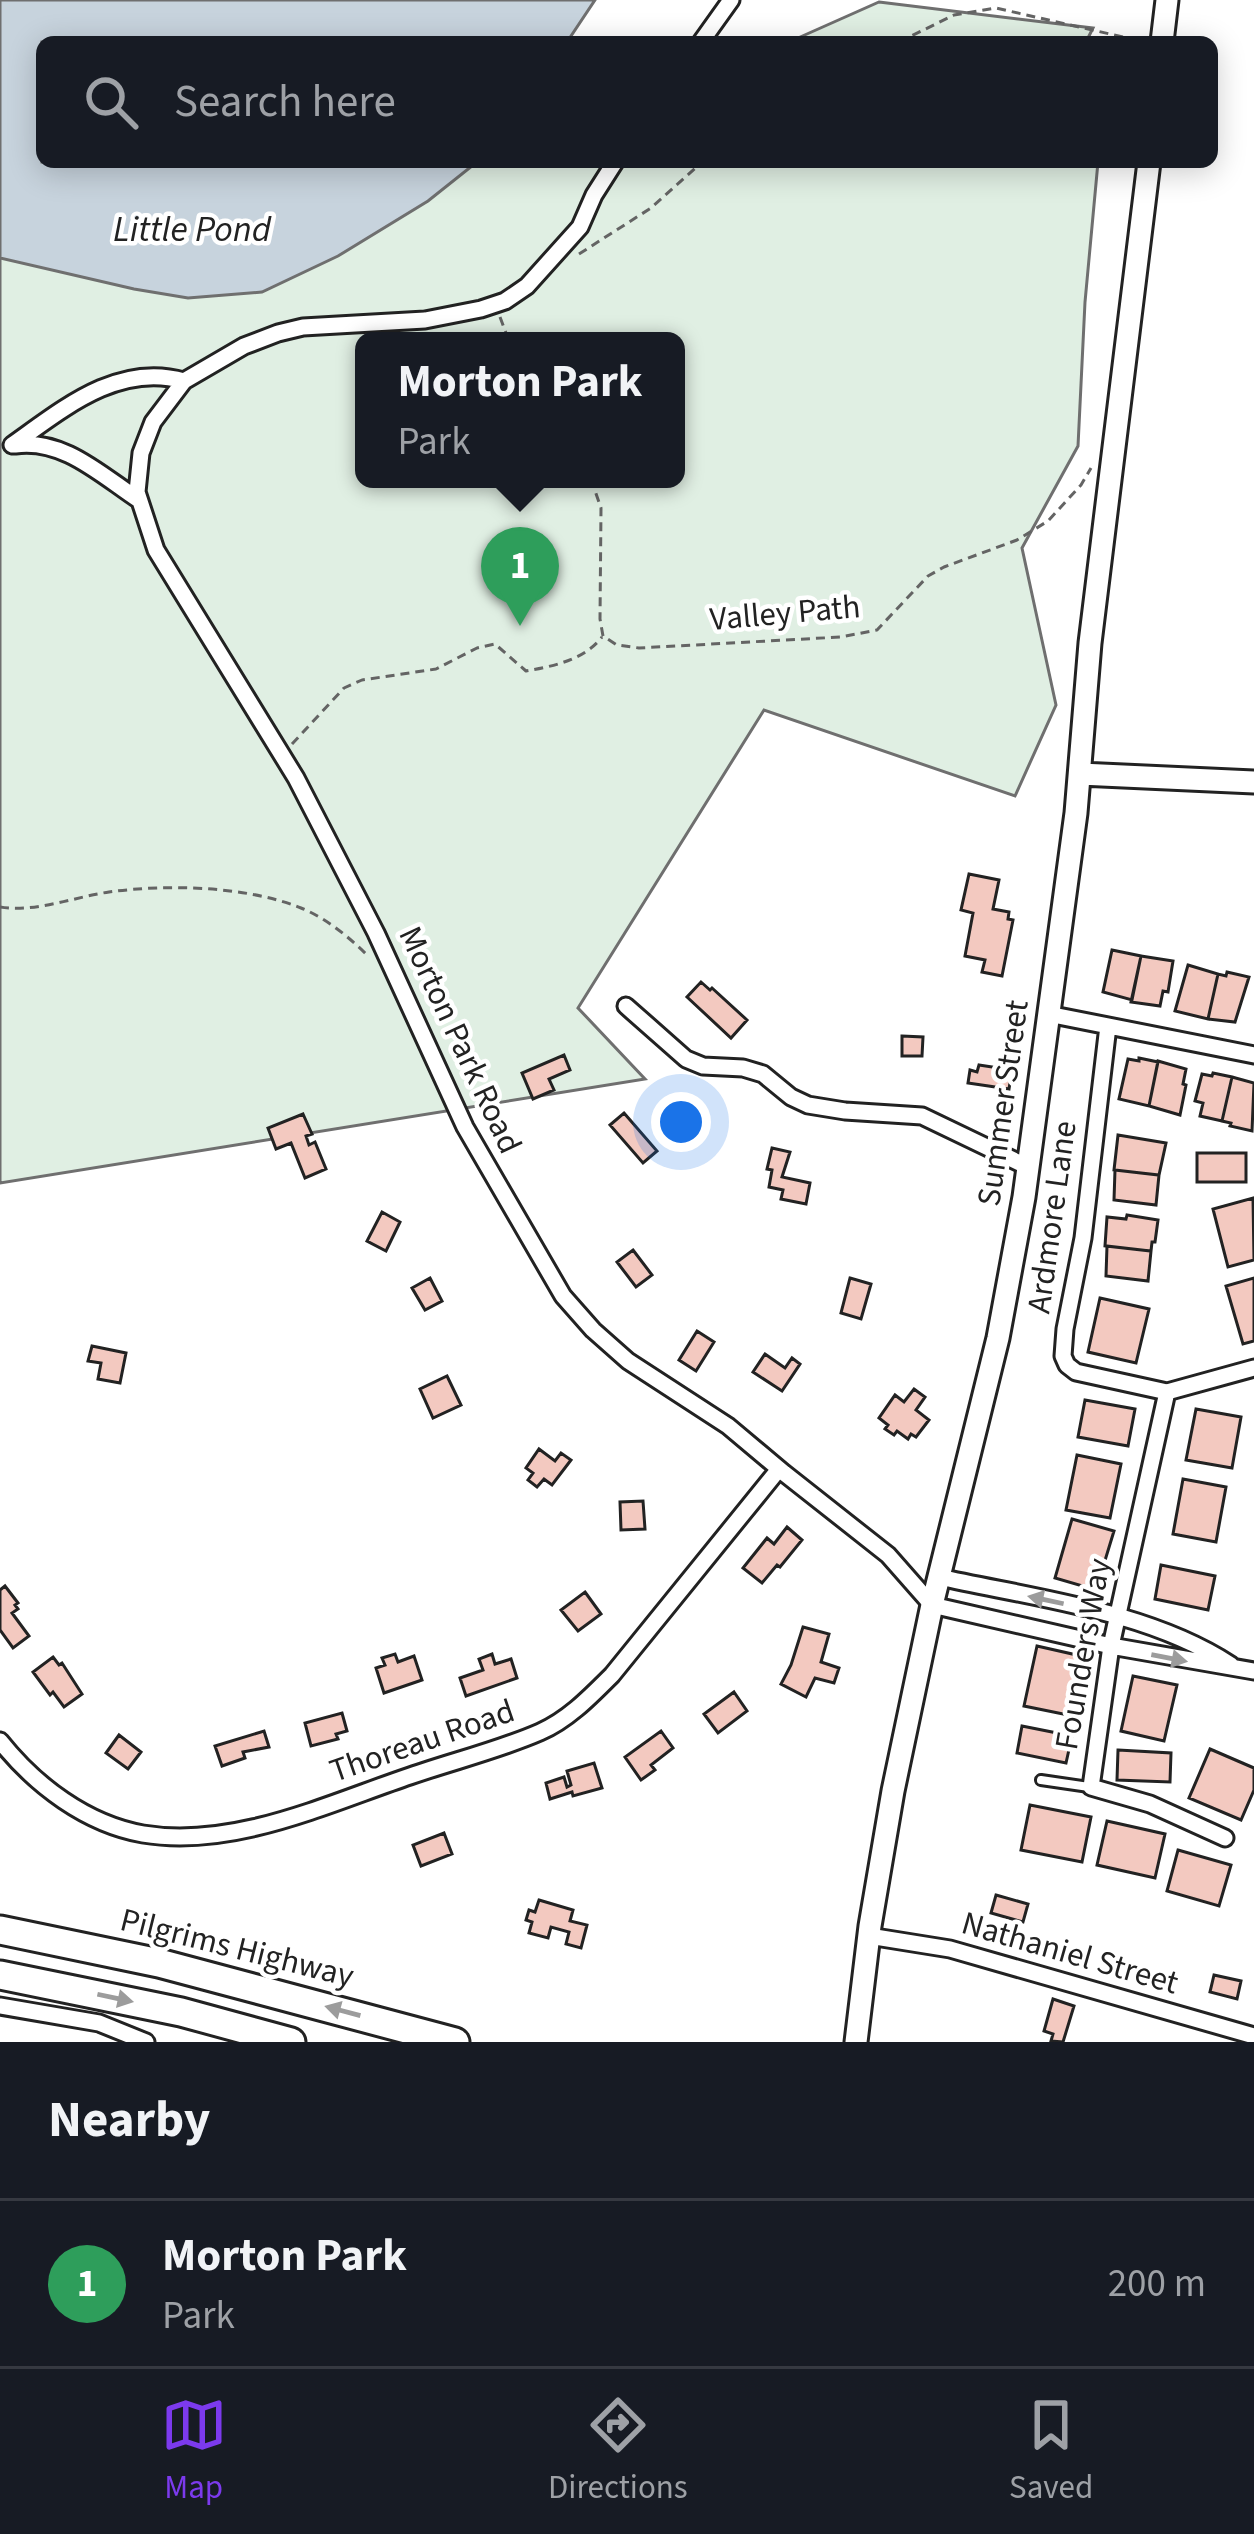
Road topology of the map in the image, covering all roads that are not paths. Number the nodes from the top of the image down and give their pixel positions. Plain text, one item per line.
1 (731, 0) edge
2 (1167, 0) edge
3 (705, 36) edge
4 (1163, 36) edge
5 (611, 168) edge
6 (1147, 168) edge
7 (184, 381) junction
8 (139, 500) junction
9 (1080, 774) junction
10 (1254, 782) edge
11 (626, 1006) dead end
12 (1048, 1014) junction
13 (1108, 1026) junction
14 (1254, 1055) edge
15 (1028, 1167) junction
16 (1254, 1369) edge
17 (1167, 1392) junction
18 (779, 1469) junction
19 (939, 1577) junction
20 (932, 1605) junction
21 (1118, 1616) junction
22 (1111, 1646) junction
23 (1234, 1667) junction
24 (1254, 1671) edge
25 (0, 1741) edge
26 (1041, 1780) dead end
27 (1091, 1787) junction
28 (1225, 1838) dead end
29 (0, 1930) edge
30 (868, 1936) junction
31 (0, 1975) edge
32 (0, 2006) edge
33 (1254, 2036) edge
34 (146, 2042) edge
35 (291, 2042) edge
36 (455, 2042) edge
37 (856, 2042) edge

1 - 3 street
2 - 4 main road
5 - 7 street
6 - 9 main road, Summer Street
7 - 8 street, Morton Park Road
7 - 8 street
8 - 18 street, Morton Park Road
9 - 10 main road
9 - 12 main road, Summer Street
11 - 15 street
12 - 13 street
12 - 15 main road, Summer Street
13 - 14 street
13 - 17 street, Ardmore Lane
15 - 19 main road, Summer Street
16 - 17 street, Ardmore Lane
17 - 21 street, Founders Way
18 - 20 street, Morton Park Road
18 - 25 street, Thoreau Road
19 - 20 main road, Summer Street
21 -> 19 street
20 - 22 street
20 - 30 main road, Summer Street
21 - 22 street, Founders Way
21 - 23 street
22 -> 23 street
22 - 27 street, Founders Way
23 - 24 street
26 - 27 lane
27 - 28 street, Founders Way
36 -> 29 highway, Pilgrims Highway
30 - 33 street, Nathaniel Street
30 - 37 main road, Summer Street
31 -> 35 highway
32 - 34 street

